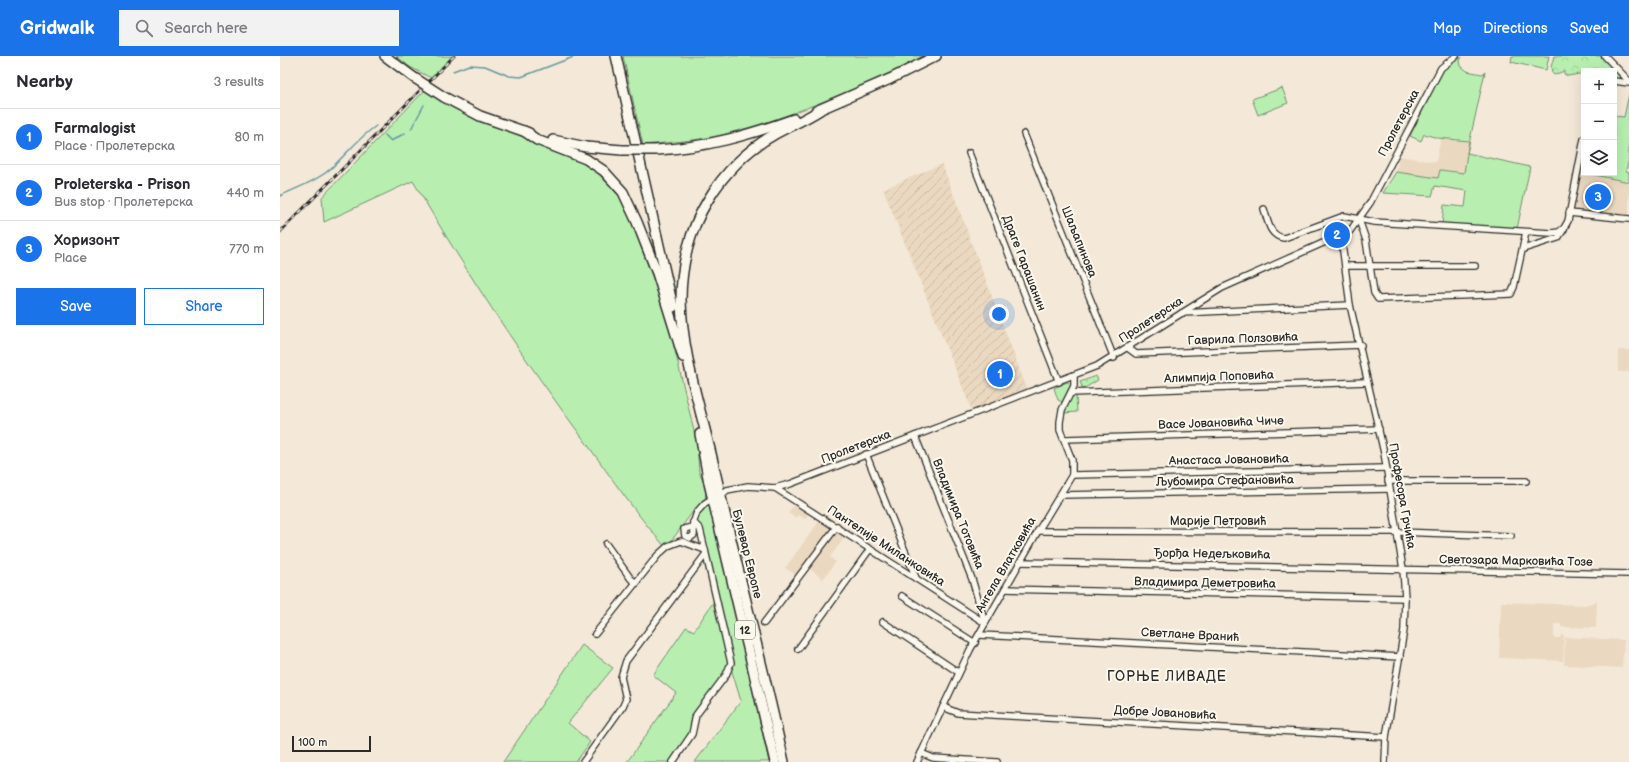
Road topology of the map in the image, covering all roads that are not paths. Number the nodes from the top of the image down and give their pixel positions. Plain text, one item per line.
1 (386, 56) edge
2 (616, 56) edge
3 (936, 56) edge
4 (1456, 56) edge
5 (1605, 56) edge
6 (1617, 81) edge
7 (1629, 82) edge
8 (820, 110) junction
9 (524, 132) junction
10 (1024, 134) dead end
11 (1584, 140) edge
12 (969, 153) dead end
13 (1264, 209) dead end
14 (1569, 213) junction
15 (1629, 219) edge
16 (1359, 220) junction
17 (1564, 228) junction
18 (1526, 232) junction
19 (1341, 236) junction
20 (1523, 249) junction
21 (1345, 266) junction
22 (1371, 266) junction
23 (1474, 266) dead end
24 (1350, 305) junction
25 (1182, 313) junction
26 (1361, 345) junction
27 (1128, 348) junction
28 (684, 351) junction
29 (1114, 358) junction
30 (1074, 376) junction
31 (1058, 382) junction
32 (1368, 382) junction
33 (1071, 393) junction
34 (1379, 429) junction
35 (915, 436) junction
36 (1065, 439) junction
37 (866, 454) junction
38 (1386, 468) junction
39 (1072, 475) junction
40 (1526, 480) dead end
41 (1388, 481) junction
42 (775, 488) junction
43 (1389, 489) junction
44 (1061, 495) junction
45 (717, 497) junction
46 (692, 525) junction
47 (836, 526) junction
48 (1038, 531) junction
49 (1398, 532) junction
50 (1511, 536) dead end
51 (683, 538) junction
52 (606, 544) dead end
53 (870, 549) junction
54 (705, 552) junction
55 (1020, 562) junction
56 (1403, 569) junction
57 (1629, 574) edge
58 (916, 578) junction
59 (637, 583) junction
60 (1005, 589) junction
61 (902, 596) dead end
62 (1405, 598) junction
63 (883, 622) dead end
64 (764, 623) dead end
65 (985, 623) junction
66 (595, 634) dead end
67 (980, 635) junction
68 (975, 642) junction
69 (798, 649) dead end
70 (1400, 657) junction
71 (958, 672) junction
72 (943, 707) junction
73 (1386, 737) junction
74 (921, 753) junction
75 (583, 762) edge
76 (673, 762) edge
77 (775, 762) edge
78 (784, 762) edge
79 (917, 762) edge
80 (997, 762) edge
81 (1385, 762) edge

1 - 9 main road, bridge
2 - 28 main road
3 - 8 main road
4 - 16 street, Пролетерска
5 - 7 street
6 - 7 street
8 - 9 main road, bridge
8 - 28 main road
9 - 28 main road
10 - 29 street, Шаљапинова
11 - 14 street
12 - 31 street, Драге Гарашанин
13 - 16 street
14 - 15 street
14 - 17 street
16 - 18 street
16 - 19 street, Пролетерска
16 - 22 street
17 - 18 street
17 - 20 street
18 - 20 street
19 - 21 street, Професора Грчића
19 - 25 street, Пролетерска
20 - 22 street
21 - 22 street
21 - 24 street, Професора Грчића
22 - 23 street
24 - 25 street
24 - 26 street, Професора Грчића
25 - 27 street, Пролетерска
26 - 27 street, Гаврила Ползовића
26 - 32 street, Професора Грчића
27 - 29 street, Пролетерска
28 - 45 main road, Булевар Европе / 12
29 - 30 street, Пролетерска
30 - 31 street, Пролетерска
30 - 33 street
31 - 35 street, Пролетерска
32 - 33 street, Алимпија Поповића
32 - 34 street, Професора Грчића
33 - 36 street
34 - 36 street, Васе Јовановића Чиче
34 - 38 street, Професора Грчића
35 - 37 street, Пролетерска
35 - 65 street, Владимира Тотовића
36 - 39 street
37 - 42 street, Пролетерска
37 - 58 street
38 - 39 street, Анастаса Јовановића
38 - 41 street, Професора Грчића
39 - 44 street, Ангела Влатковића
40 - 41 street
41 - 43 street, Професора Грчића
42 - 45 street, Пролетерска
42 - 47 street, Пантелије Миланковића
43 - 44 street, Љубомира Стефановића
43 - 49 street, Професора Грчића
44 - 48 street, Ангела Влатковића
45 - 46 street, Пролетерска
45 - 77 main road, Булевар Европе / 12
45 - 78 main road, Булевар Европе / 12
46 - 51 street, Пролетерска
46 - 54 street
47 - 53 street, Пантелије Миланковића
47 - 64 street
48 - 49 street, Марије Петровић
48 - 55 street, Ангела Влатковића
49 - 50 street, Марије Петровић
49 - 56 street, Професора Грчића
51 - 54 street
51 - 59 street
52 - 59 street
53 - 58 street, Пантелије Миланковића
53 - 69 street
54 - 75 street
54 - 76 street
55 - 56 street, Ђорђа Недељковића
55 - 60 street, Ангела Влатковића
56 - 57 street, Светозара Марковића Тозе
56 - 62 street, Професора Грчића
58 - 65 street, Пантелије Миланковића
59 - 66 street
60 - 62 street, Владимира Деметровића
60 - 65 street, Ангела Влатковића
61 - 68 street
62 - 70 street, Професора Грчића
63 - 71 street
65 - 67 street, Ангела Влатковића
67 - 68 street, Ангела Влатковића
67 - 70 street, Светлане Вранић
68 - 71 street, Ангела Влатковића
70 - 73 street, Професора Грчића
71 - 72 street, Ангела Влатковића
72 - 73 street, Добре Јовановића
72 - 74 street, Ангела Влатковића
73 - 81 street, Професора Грчића
74 - 79 street, Ангела Влатковића
74 - 80 street

